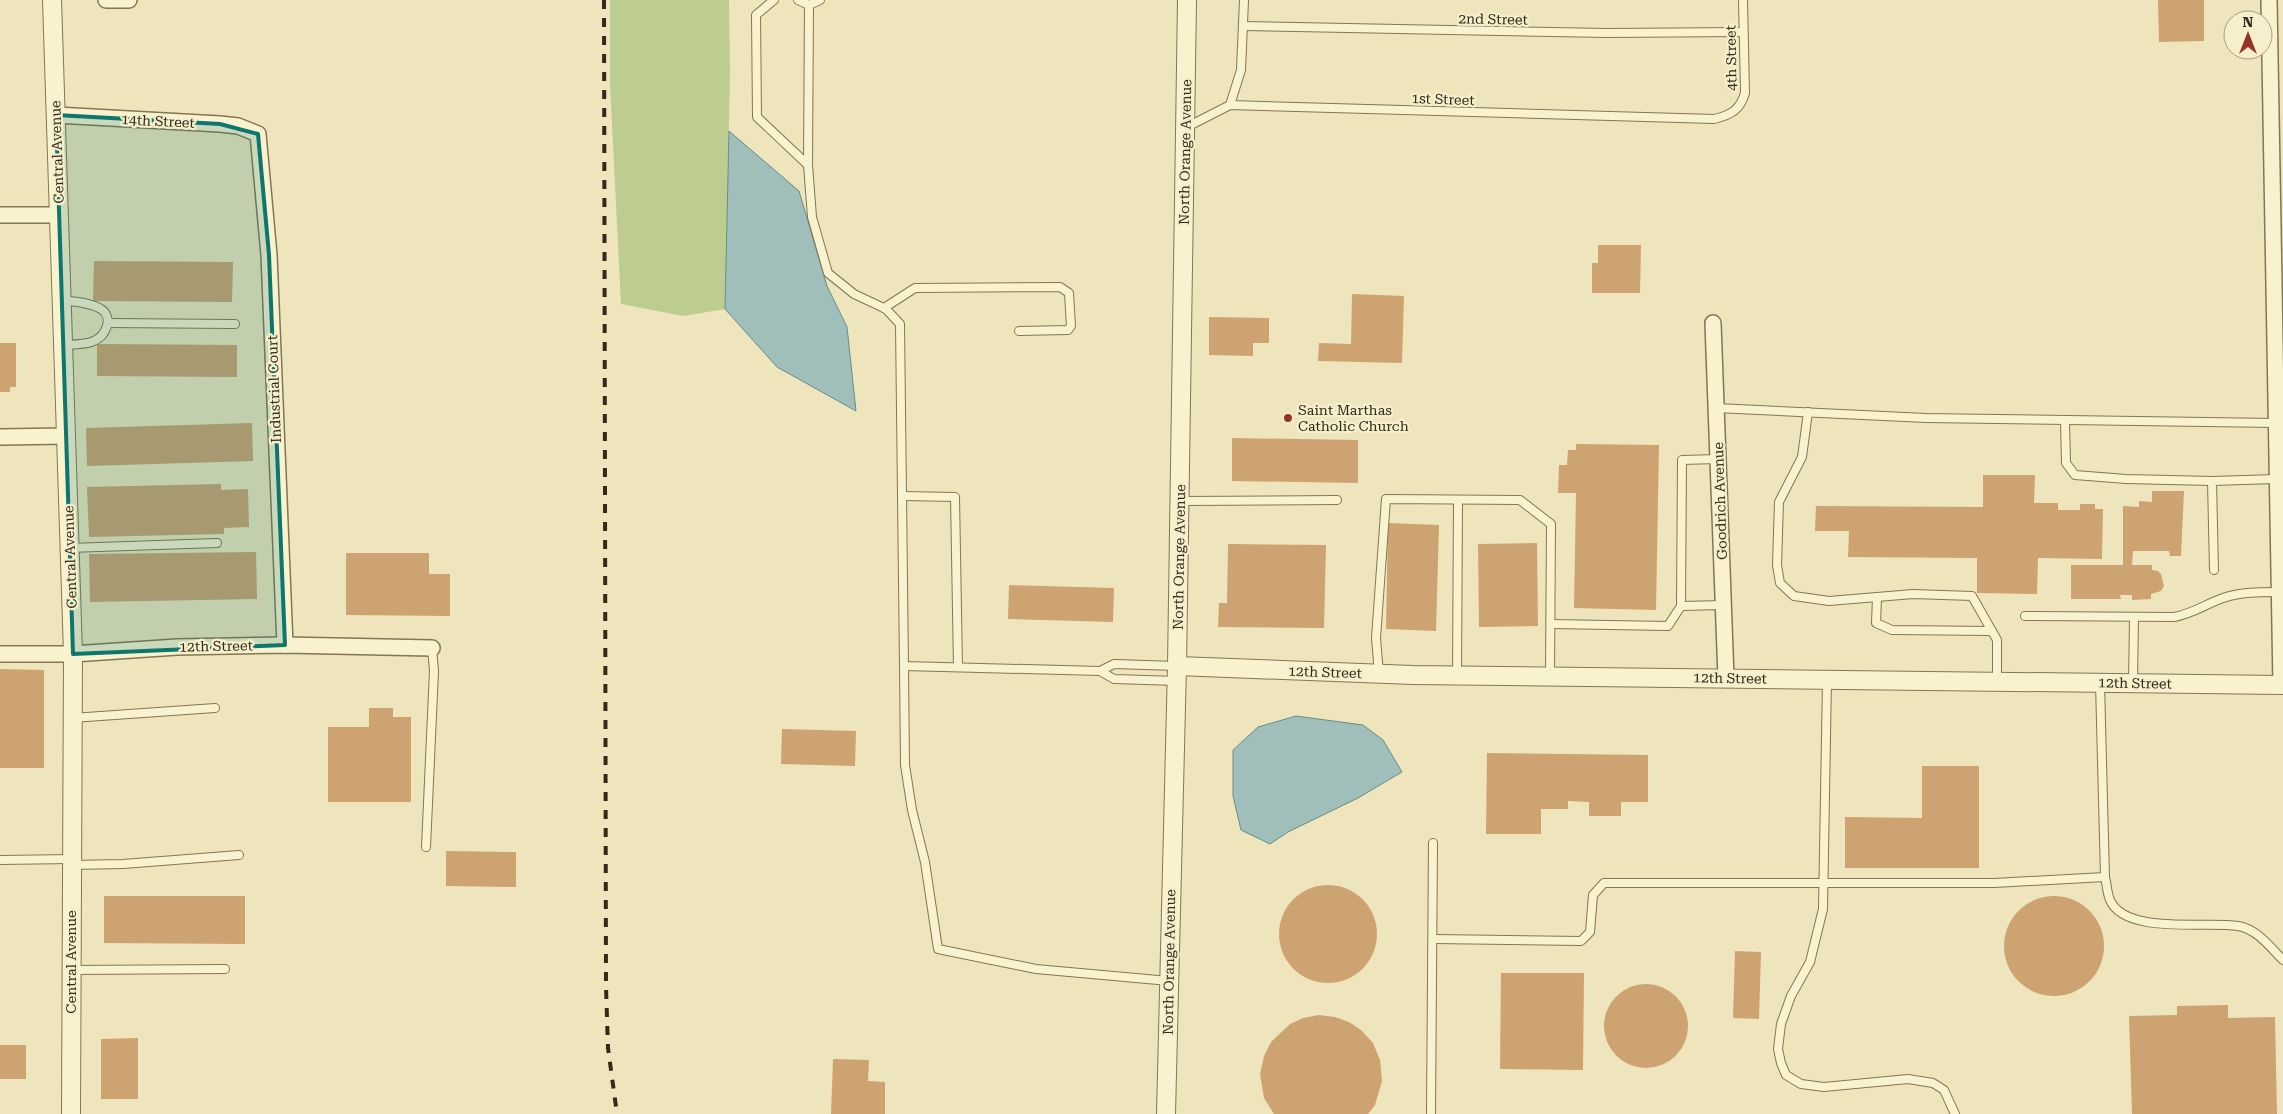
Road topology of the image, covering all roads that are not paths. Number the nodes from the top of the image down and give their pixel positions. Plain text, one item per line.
1 (52, 0) edge
2 (106, 0) edge
3 (129, 0) edge
4 (774, 0) edge
5 (798, 0) edge
6 (820, 0) edge
7 (1187, 0) edge
8 (1244, 0) edge
9 (1743, 0) edge
10 (2269, 0) edge
11 (809, 5) junction
12 (1244, 26) junction
13 (1743, 32) junction
14 (1230, 105) junction
15 (1734, 112) joint
16 (56, 116) junction
17 (1185, 128) junction
18 (258, 134) joint
19 (808, 165) junction
20 (0, 215) edge
21 (59, 216) junction
22 (62, 300) junction
23 (884, 308) junction
24 (2278, 311) edge
25 (108, 323) junction
26 (1713, 323) dead end
27 (235, 324) dead end
28 (1019, 331) dead end
29 (63, 345) junction
30 (1716, 408) junction
31 (1808, 412) junction
32 (2065, 420) junction
33 (2276, 423) junction
34 (66, 436) junction
35 (0, 437) edge
36 (1718, 458) junction
37 (2276, 479) junction
38 (2212, 480) junction
39 (903, 496) junction
40 (1337, 500) dead end
41 (1458, 500) junction
42 (1180, 501) junction
43 (217, 543) dead end
44 (69, 548) junction
45 (2214, 570) dead end
46 (2278, 592) junction
47 (1877, 597) junction
48 (1723, 605) junction
49 (1681, 606) junction
50 (2025, 616) dead end
51 (2134, 618) junction
52 (1551, 624) junction
53 (1991, 631) junction
54 (285, 645) junction
55 (432, 648) joint
56 (0, 654) edge
57 (73, 654) junction
58 (904, 666) junction
59 (958, 667) junction
60 (1100, 671) junction
61 (1177, 673) junction
62 (1379, 674) junction
63 (1457, 676) junction
64 (1550, 677) junction
65 (1726, 678) junction
66 (1827, 680) junction
67 (1997, 682) junction
68 (2100, 683) junction
69 (2133, 683) junction
70 (2282, 685) edge
71 (215, 708) dead end
72 (72, 718) junction
73 (1433, 844) dead end
74 (426, 847) dead end
75 (239, 855) dead end
76 (0, 860) edge
77 (72, 862) junction
78 (2105, 878) junction
79 (1824, 883) junction
80 (1434, 939) junction
81 (2283, 960) edge
82 (225, 969) dead end
83 (71, 970) junction
84 (1169, 981) junction
85 (71, 1114) edge
86 (1166, 1114) edge
87 (1431, 1114) edge
88 (1955, 1114) edge

1 - 16 street, Central Avenue
2 - 3 street
4 - 19 lane
5 - 11 lane
6 - 11 lane
7 - 17 street, North Orange Avenue
8 - 12 lane
9 - 13 lane, 4th Street
10 - 24 street
11 - 19 lane
12 - 13 lane, 2nd Street
12 - 14 lane
13 - 15 lane, 4th Street
14 - 15 lane, 1st Street
14 - 17 lane
16 - 18 street, 14th Street
16 - 21 street, Central Avenue
17 - 42 street, North Orange Avenue
18 - 54 street, Industrial Court
19 - 23 lane
20 - 21 street
21 - 22 street, Central Avenue
22 - 25 lane
22 - 29 street, Central Avenue
23 - 28 lane
23 - 39 lane
24 - 33 street
25 - 27 lane
25 - 29 lane
26 - 30 street, Goodrich Avenue
29 - 34 street, Central Avenue
30 - 31 lane
30 - 36 street, Goodrich Avenue
31 - 32 lane
31 - 47 lane
32 - 33 lane
32 - 38 lane
33 - 37 street
34 - 35 street
34 - 44 street, Central Avenue
36 - 48 street, Goodrich Avenue
36 - 49 lane
37 - 38 lane
37 - 46 street
38 - 45 lane
39 - 58 lane
39 - 59 lane
40 - 42 lane
41 - 52 lane
41 - 62 lane
41 - 63 lane
42 - 61 street, North Orange Avenue
43 - 44 lane
44 - 57 street, Central Avenue
46 - 51 lane
46 - 70 street
47 - 53 lane
47 - 53 lane
48 - 49 lane
48 - 65 street, Goodrich Avenue
49 - 52 lane
50 - 51 lane
51 - 69 lane
52 - 64 lane
53 - 67 lane
54 - 55 street, 12th Street
54 - 57 street, 12th Street
55 - 74 lane
56 - 57 street, 12th Street
57 - 72 street, Central Avenue
58 - 59 lane
58 - 84 lane
59 - 60 lane
60 - 61 lane
60 - 61 lane
61 - 62 street, 12th Street
61 - 84 street, North Orange Avenue
62 - 63 street, 12th Street
63 - 64 street, 12th Street
64 - 65 street, 12th Street
65 - 66 street, 12th Street
66 - 67 street, 12th Street
66 - 79 lane
67 - 68 street, 12th Street
68 - 69 street, 12th Street
68 - 78 lane
69 - 70 street, 12th Street
71 - 72 lane
72 - 77 street, Central Avenue
73 - 80 lane
75 - 77 lane
76 - 77 lane
77 - 83 street, Central Avenue
78 - 79 lane
78 - 81 lane
79 - 80 lane
79 - 88 lane
80 - 87 lane
82 - 83 lane
83 - 85 street, Central Avenue
84 - 86 street, North Orange Avenue

